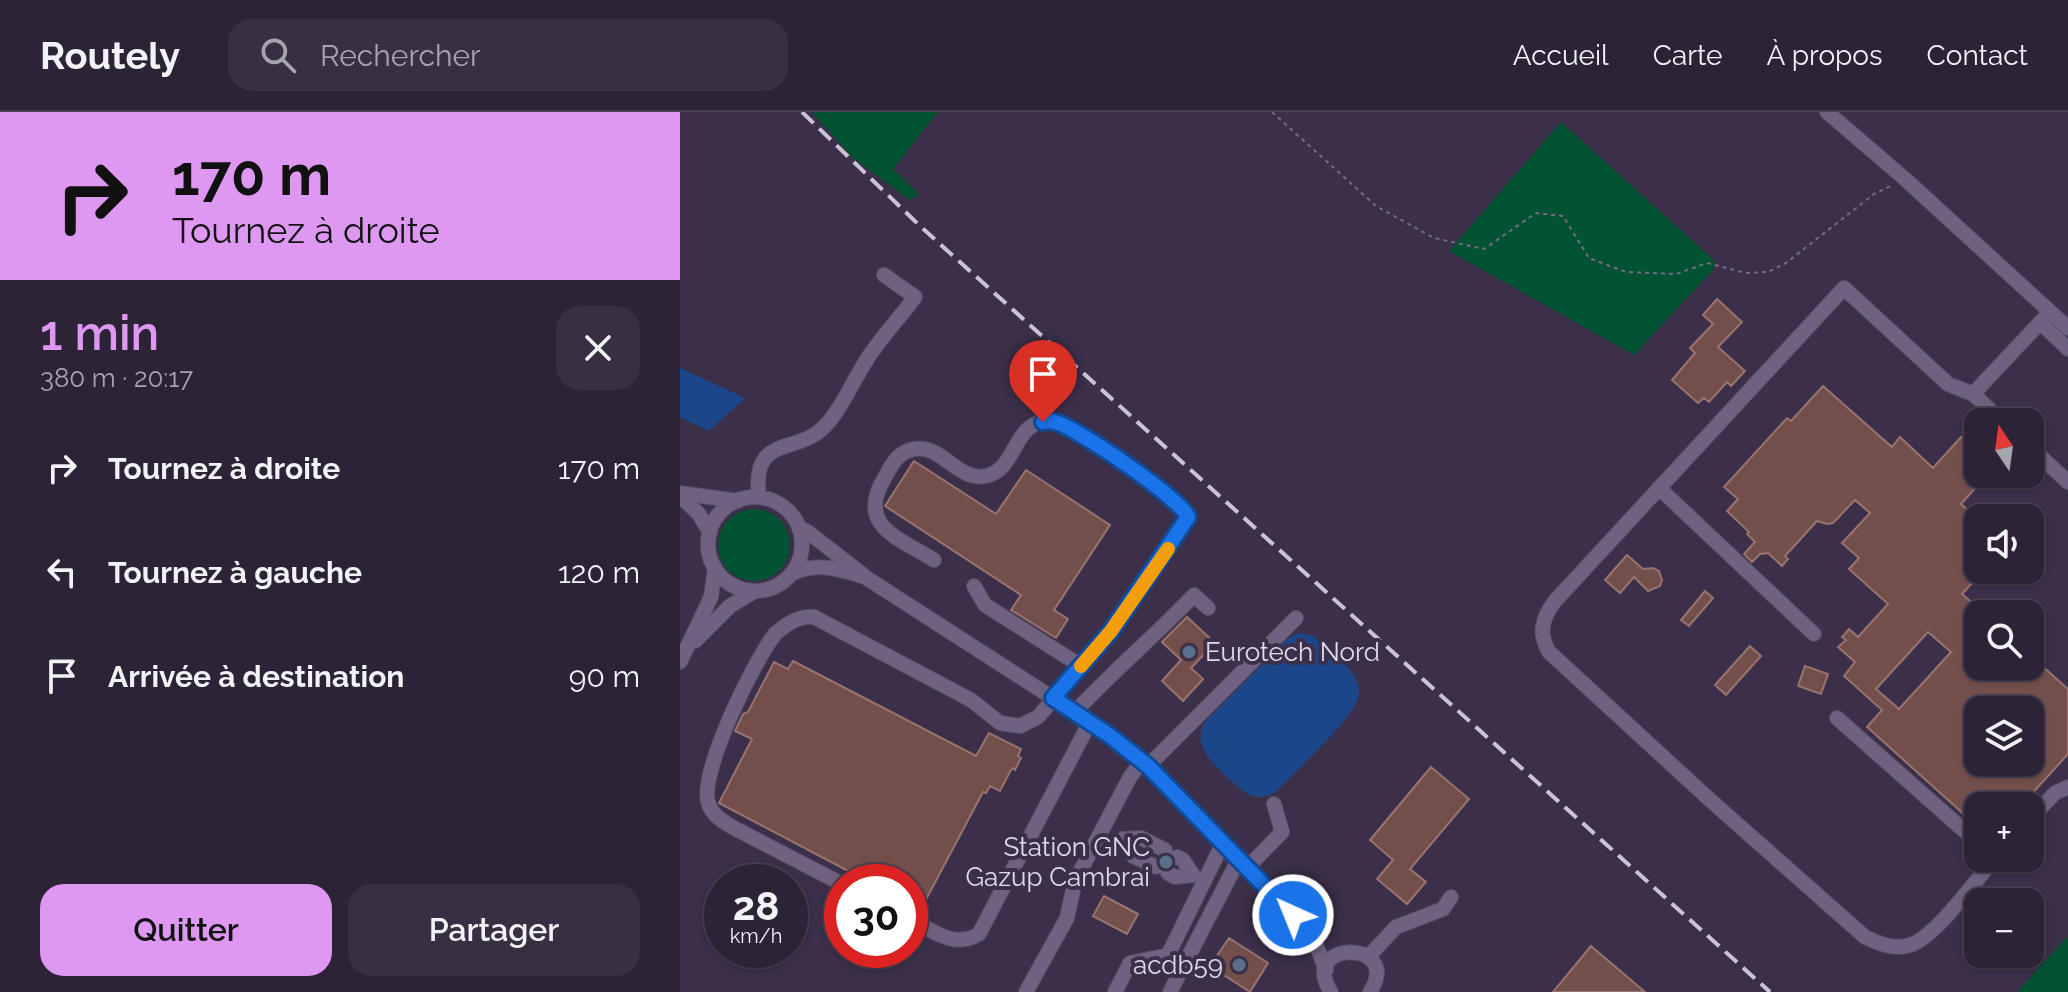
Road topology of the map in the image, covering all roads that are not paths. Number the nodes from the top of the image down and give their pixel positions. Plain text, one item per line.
1 (1827, 112) edge
2 (884, 275) dead end
3 (2045, 317) junction
4 (2068, 328) edge
5 (2068, 349) edge
6 (1973, 394) junction
7 (1988, 408) edge
8 (2044, 460) edge
9 (2068, 482) edge
10 (1659, 488) junction
11 (680, 494) edge
12 (759, 497) junction
13 (738, 501) junction
14 (799, 528) junction
15 (710, 533) junction
16 (934, 560) dead end
17 (715, 568) junction
18 (793, 573) junction
19 (865, 577) junction
20 (974, 586) dead end
21 (755, 591) junction
22 (1208, 608) dead end
23 (1296, 618) dead end
24 (1814, 634) dead end
25 (689, 647) junction
26 (680, 662) edge
27 (1081, 666) junction
28 (1053, 698) junction
29 (1075, 712) junction
30 (1837, 718) dead end
31 (1090, 722) junction
32 (1145, 764) junction
33 (2068, 787) edge
34 (1274, 804) dead end
35 (2044, 804) edge
36 (1103, 826) junction
37 (1964, 831) edge
38 (1223, 843) junction
39 (1243, 863) junction
40 (1983, 872) edge
41 (824, 875) edge
42 (1199, 878) junction
43 (1451, 897) dead end
44 (928, 928) edge
45 (1313, 937) junction
46 (1347, 951) junction
47 (1368, 957) junction
48 (1326, 970) junction
49 (1026, 992) edge
50 (1115, 992) edge
51 (1170, 992) edge
52 (1331, 992) edge
53 (1370, 992) edge

1 - 3 street
2 - 12 street
3 - 4 street
3 - 5 street
3 - 6 street
6 - 7 street
6 - 10 street
8 - 9 street
10 - 24 street
10 - 40 street
11 - 13 street
11 - 15 street
12 - 13 street
12 - 14 street
13 - 15 street
14 - 18 street
14 - 19 street
15 - 17 street
16 - 27 street
17 - 21 street
17 - 25 street
18 - 19 street
18 - 21 street
19 - 28 street
20 - 27 street
21 - 25 street
22 - 29 street
23 - 32 street
25 - 26 street
27 - 28 street
28 - 29 street
28 - 41 street
29 - 31 street
30 - 37 street
31 - 32 street
31 - 44 street
32 - 36 street
32 - 38 street
33 - 35 street
34 - 39 street
36 - 42 street
36 - 49 street
38 - 39 street
38 - 42 street
39 - 45 street
39 - 51 street
42 - 50 street
43 - 47 street
45 - 46 street
45 - 48 street
46 - 47 street
46 - 48 street
47 - 53 street
48 - 52 street

